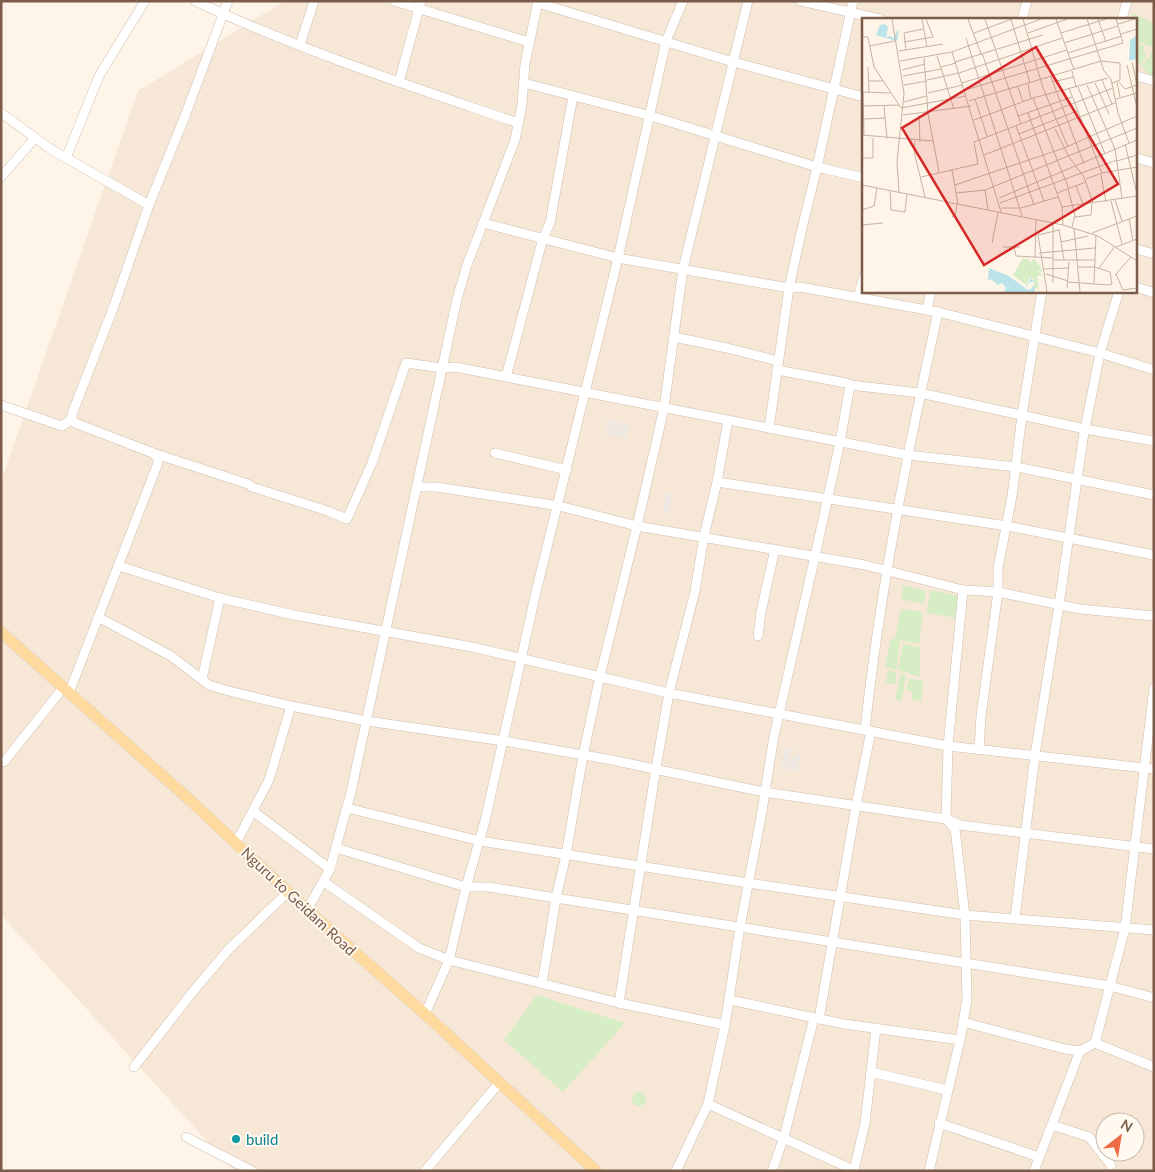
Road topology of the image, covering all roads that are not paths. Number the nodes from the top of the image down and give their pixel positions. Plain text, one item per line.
1 (145, 1) edge
2 (195, 1) edge
3 (228, 1) edge
4 (314, 1) edge
5 (394, 1) edge
6 (683, 1) edge
7 (748, 1) edge
8 (801, 1) edge
9 (853, 1) edge
10 (1027, 1) edge
11 (1126, 1) edge
12 (538, 2) edge
13 (420, 5) edge
14 (851, 13) junction
15 (222, 14) junction
16 (875, 18) edge
17 (1022, 18) edge
18 (1122, 18) edge
19 (529, 42) junction
20 (666, 42) junction
21 (300, 45) junction
22 (733, 62) junction
23 (1138, 77) edge
24 (1154, 81) edge
25 (399, 82) junction
26 (524, 83) junction
27 (834, 90) junction
28 (573, 96) junction
29 (862, 97) edge
30 (1, 113) edge
31 (651, 116) junction
32 (518, 124) junction
33 (716, 136) junction
34 (35, 138) junction
35 (66, 158) junction
36 (1138, 159) edge
37 (1154, 163) edge
38 (818, 167) junction
39 (1, 177) edge
40 (862, 178) edge
41 (149, 205) junction
42 (483, 223) junction
43 (543, 238) junction
44 (1138, 250) edge
45 (1154, 254) edge
46 (618, 258) junction
47 (683, 269) junction
48 (862, 283) edge
49 (789, 288) junction
50 (1138, 288) edge
51 (931, 292) edge
52 (1042, 292) edge
53 (1119, 292) edge
54 (1154, 293) edge
55 (858, 297) junction
56 (927, 310) junction
57 (938, 312) junction
58 (1034, 336) junction
59 (674, 338) junction
60 (1100, 353) junction
61 (777, 365) junction
62 (442, 368) junction
63 (1154, 370) edge
64 (506, 377) junction
65 (850, 385) junction
66 (920, 392) junction
67 (585, 393) junction
68 (1, 405) edge
69 (664, 408) junction
70 (1022, 415) junction
71 (72, 420) junction
72 (728, 420) junction
73 (769, 428) junction
74 (1085, 429) junction
75 (1154, 441) edge
76 (840, 442) junction
77 (495, 452) dead end
78 (153, 453) junction
79 (908, 455) junction
80 (1016, 467) junction
81 (567, 470) junction
82 (1078, 479) junction
83 (717, 482) junction
84 (417, 487) junction
85 (1154, 495) edge
86 (828, 498) junction
87 (558, 506) junction
88 (898, 509) junction
89 (637, 526) junction
90 (1007, 526) junction
91 (704, 536) junction
92 (1068, 538) junction
93 (775, 550) junction
94 (1154, 555) edge
95 (815, 556) junction
96 (119, 566) junction
97 (887, 571) junction
98 (963, 590) junction
99 (998, 592) junction
100 (220, 598) junction
101 (1059, 605) junction
102 (1154, 616) edge
103 (98, 617) junction
104 (1, 632) edge
105 (386, 632) junction
106 (758, 636) dead end
107 (522, 658) junction
108 (600, 676) junction
109 (202, 679) junction
110 (1154, 688) edge
111 (66, 691) junction
112 (669, 693) junction
113 (291, 706) junction
114 (779, 713) junction
115 (367, 721) junction
116 (868, 730) junction
117 (504, 741) junction
118 (948, 746) junction
119 (979, 750) junction
120 (1035, 755) junction
121 (583, 756) junction
122 (1, 762) edge
123 (656, 768) junction
124 (1144, 768) junction
125 (1154, 769) edge
126 (764, 792) junction
127 (856, 806) junction
128 (347, 808) junction
129 (253, 811) junction
130 (946, 819) junction
131 (1025, 834) junction
132 (480, 841) junction
133 (236, 843) junction
134 (1134, 846) junction
135 (336, 848) junction
136 (1154, 849) edge
137 (566, 855) junction
138 (641, 867) junction
139 (330, 869) junction
140 (324, 882) junction
141 (748, 883) junction
142 (466, 886) junction
143 (288, 892) junction
144 (840, 897) junction
145 (556, 898) junction
146 (307, 910) junction
147 (633, 911) junction
148 (965, 915) junction
149 (1015, 918) junction
150 (740, 927) junction
151 (1125, 928) junction
152 (1154, 930) edge
153 (832, 942) junction
154 (449, 960) junction
155 (967, 963) junction
156 (542, 984) junction
157 (1110, 986) junction
158 (1154, 998) edge
159 (730, 1000) junction
160 (619, 1003) junction
161 (425, 1014) junction
162 (817, 1018) junction
163 (963, 1022) junction
164 (725, 1025) junction
165 (876, 1028) junction
166 (960, 1040) junction
167 (1095, 1043) junction
168 (1080, 1051) junction
169 (1154, 1067) edge
170 (134, 1068) dead end
171 (871, 1072) junction
172 (500, 1082) junction
173 (947, 1090) junction
174 (708, 1104) junction
175 (939, 1123) junction
176 (1052, 1125) junction
177 (186, 1137) dead end
178 (784, 1137) junction
179 (1039, 1157) junction
180 (1111, 1165) dead end
181 (855, 1170) edge
182 (252, 1171) edge
183 (425, 1171) edge
184 (596, 1171) edge
185 (676, 1171) edge
186 (772, 1171) edge
187 (929, 1171) edge
188 (1034, 1171) edge

1 - 35 street
2 - 15 street
3 - 15 street
4 - 21 street
5 - 13 street
6 - 20 street
7 - 22 street
8 - 14 street
9 - 14 street
10 - 17 street
11 - 18 street
12 - 19 street
12 - 20 street
13 - 19 street
13 - 25 street
14 - 16 street
14 - 27 street
15 - 21 street
15 - 41 street
19 - 26 street
20 - 22 street
20 - 31 street
21 - 25 street
22 - 27 street
22 - 33 street
23 - 24 street
25 - 32 street
26 - 28 street
26 - 32 street
27 - 29 street
27 - 38 street
28 - 31 street
28 - 43 street
30 - 34 street
31 - 33 street
31 - 46 street
32 - 42 street
33 - 38 street
33 - 47 street
34 - 35 street
34 - 39 street
35 - 41 street
36 - 37 street
38 - 40 street
38 - 49 street
41 - 71 street
42 - 43 street
42 - 62 street
43 - 46 street
43 - 64 street
44 - 45 street
46 - 47 street
46 - 67 street
47 - 49 street
47 - 59 street
48 - 55 street
49 - 55 street
49 - 61 street
50 - 54 street
51 - 56 street
52 - 58 street
53 - 60 street
55 - 56 street
56 - 57 street
57 - 58 street
57 - 66 street
58 - 60 street
58 - 70 street
59 - 61 street
59 - 69 street
60 - 63 street
60 - 74 street
61 - 65 street
61 - 73 street
62 - 64 street
62 - 78 street
62 - 84 street
64 - 67 street
65 - 66 street
65 - 76 street
66 - 70 street
66 - 79 street
67 - 69 street
67 - 81 street
68 - 71 street
69 - 72 street
69 - 89 street
70 - 74 street
70 - 80 street
71 - 78 street
72 - 73 street
72 - 83 street
73 - 76 street
74 - 75 street
74 - 82 street
76 - 79 street
76 - 86 street
77 - 81 street
78 - 96 street
79 - 80 street
79 - 88 street
80 - 82 street
80 - 90 street
81 - 87 street
82 - 85 street
82 - 92 street
83 - 86 street
83 - 91 street
84 - 87 street
84 - 105 street
86 - 88 street
86 - 95 street
87 - 89 street
87 - 107 street
88 - 90 street
88 - 97 street
89 - 91 street
89 - 108 street
90 - 92 street
90 - 99 street
91 - 93 street
91 - 112 street
92 - 94 street
92 - 101 street
93 - 95 street
93 - 106 street
95 - 97 street
95 - 114 street
96 - 100 street
96 - 103 street
97 - 98 street
97 - 116 street
98 - 99 street
98 - 118 street
99 - 101 street
99 - 119 street
100 - 105 street
100 - 109 street
101 - 102 street
101 - 120 street
103 - 109 street
103 - 111 street
104 - 111 main road, Nguru to Geidam Road
105 - 107 street
105 - 115 street
107 - 108 street
107 - 117 street
108 - 112 street
108 - 121 street
109 - 113 street
110 - 124 street
111 - 122 street
111 - 133 main road, Nguru to Geidam Road
112 - 114 street
112 - 123 street
113 - 115 street
113 - 129 street
114 - 116 street
114 - 126 street
115 - 117 street
115 - 128 street
116 - 118 street
116 - 127 street
117 - 121 street
117 - 132 street
118 - 119 street
118 - 130 street
119 - 120 street
120 - 124 street
120 - 131 street
121 - 123 street
121 - 137 street
123 - 126 street
123 - 138 street
124 - 125 street
124 - 134 street
126 - 127 street
126 - 141 street
127 - 130 street
127 - 144 street
128 - 132 street
128 - 135 street
129 - 133 street
129 - 139 street
130 - 131 street
130 - 148 street
131 - 134 street
131 - 149 street
132 - 137 street
132 - 142 street
133 - 143 main road, Nguru to Geidam Road
134 - 136 street
134 - 151 street
135 - 139 street
135 - 142 street
137 - 138 street
137 - 145 street
138 - 141 street
138 - 147 street
139 - 140 street
140 - 146 street
140 - 154 street
141 - 144 street
141 - 150 street
142 - 145 street
142 - 154 street
143 - 146 main road, Nguru to Geidam Road
143 - 170 street
144 - 148 street
144 - 153 street
145 - 147 street
145 - 156 street
146 - 161 main road, Nguru to Geidam Road
147 - 150 street
147 - 160 street
148 - 149 street
148 - 155 street
149 - 151 street
150 - 153 street
150 - 159 street
151 - 152 street
151 - 157 street
153 - 155 street
153 - 162 street
154 - 156 street
154 - 161 street
155 - 157 street
155 - 163 street
156 - 160 street
157 - 158 street
157 - 167 street
159 - 162 street
159 - 164 street
160 - 164 street
161 - 172 main road, Nguru to Geidam Road
162 - 165 street
162 - 178 street
163 - 166 street
163 - 168 street
164 - 174 street
165 - 166 street
165 - 171 street
166 - 173 street
167 - 168 street
167 - 169 street
168 - 176 street
171 - 173 street
171 - 181 street
172 - 183 street
172 - 184 main road, Nguru to Geidam Road
173 - 175 street
174 - 178 street
174 - 185 street
175 - 179 street
175 - 187 street
176 - 179 street
176 - 180 street
177 - 182 street
178 - 181 street
178 - 186 street
179 - 188 street

